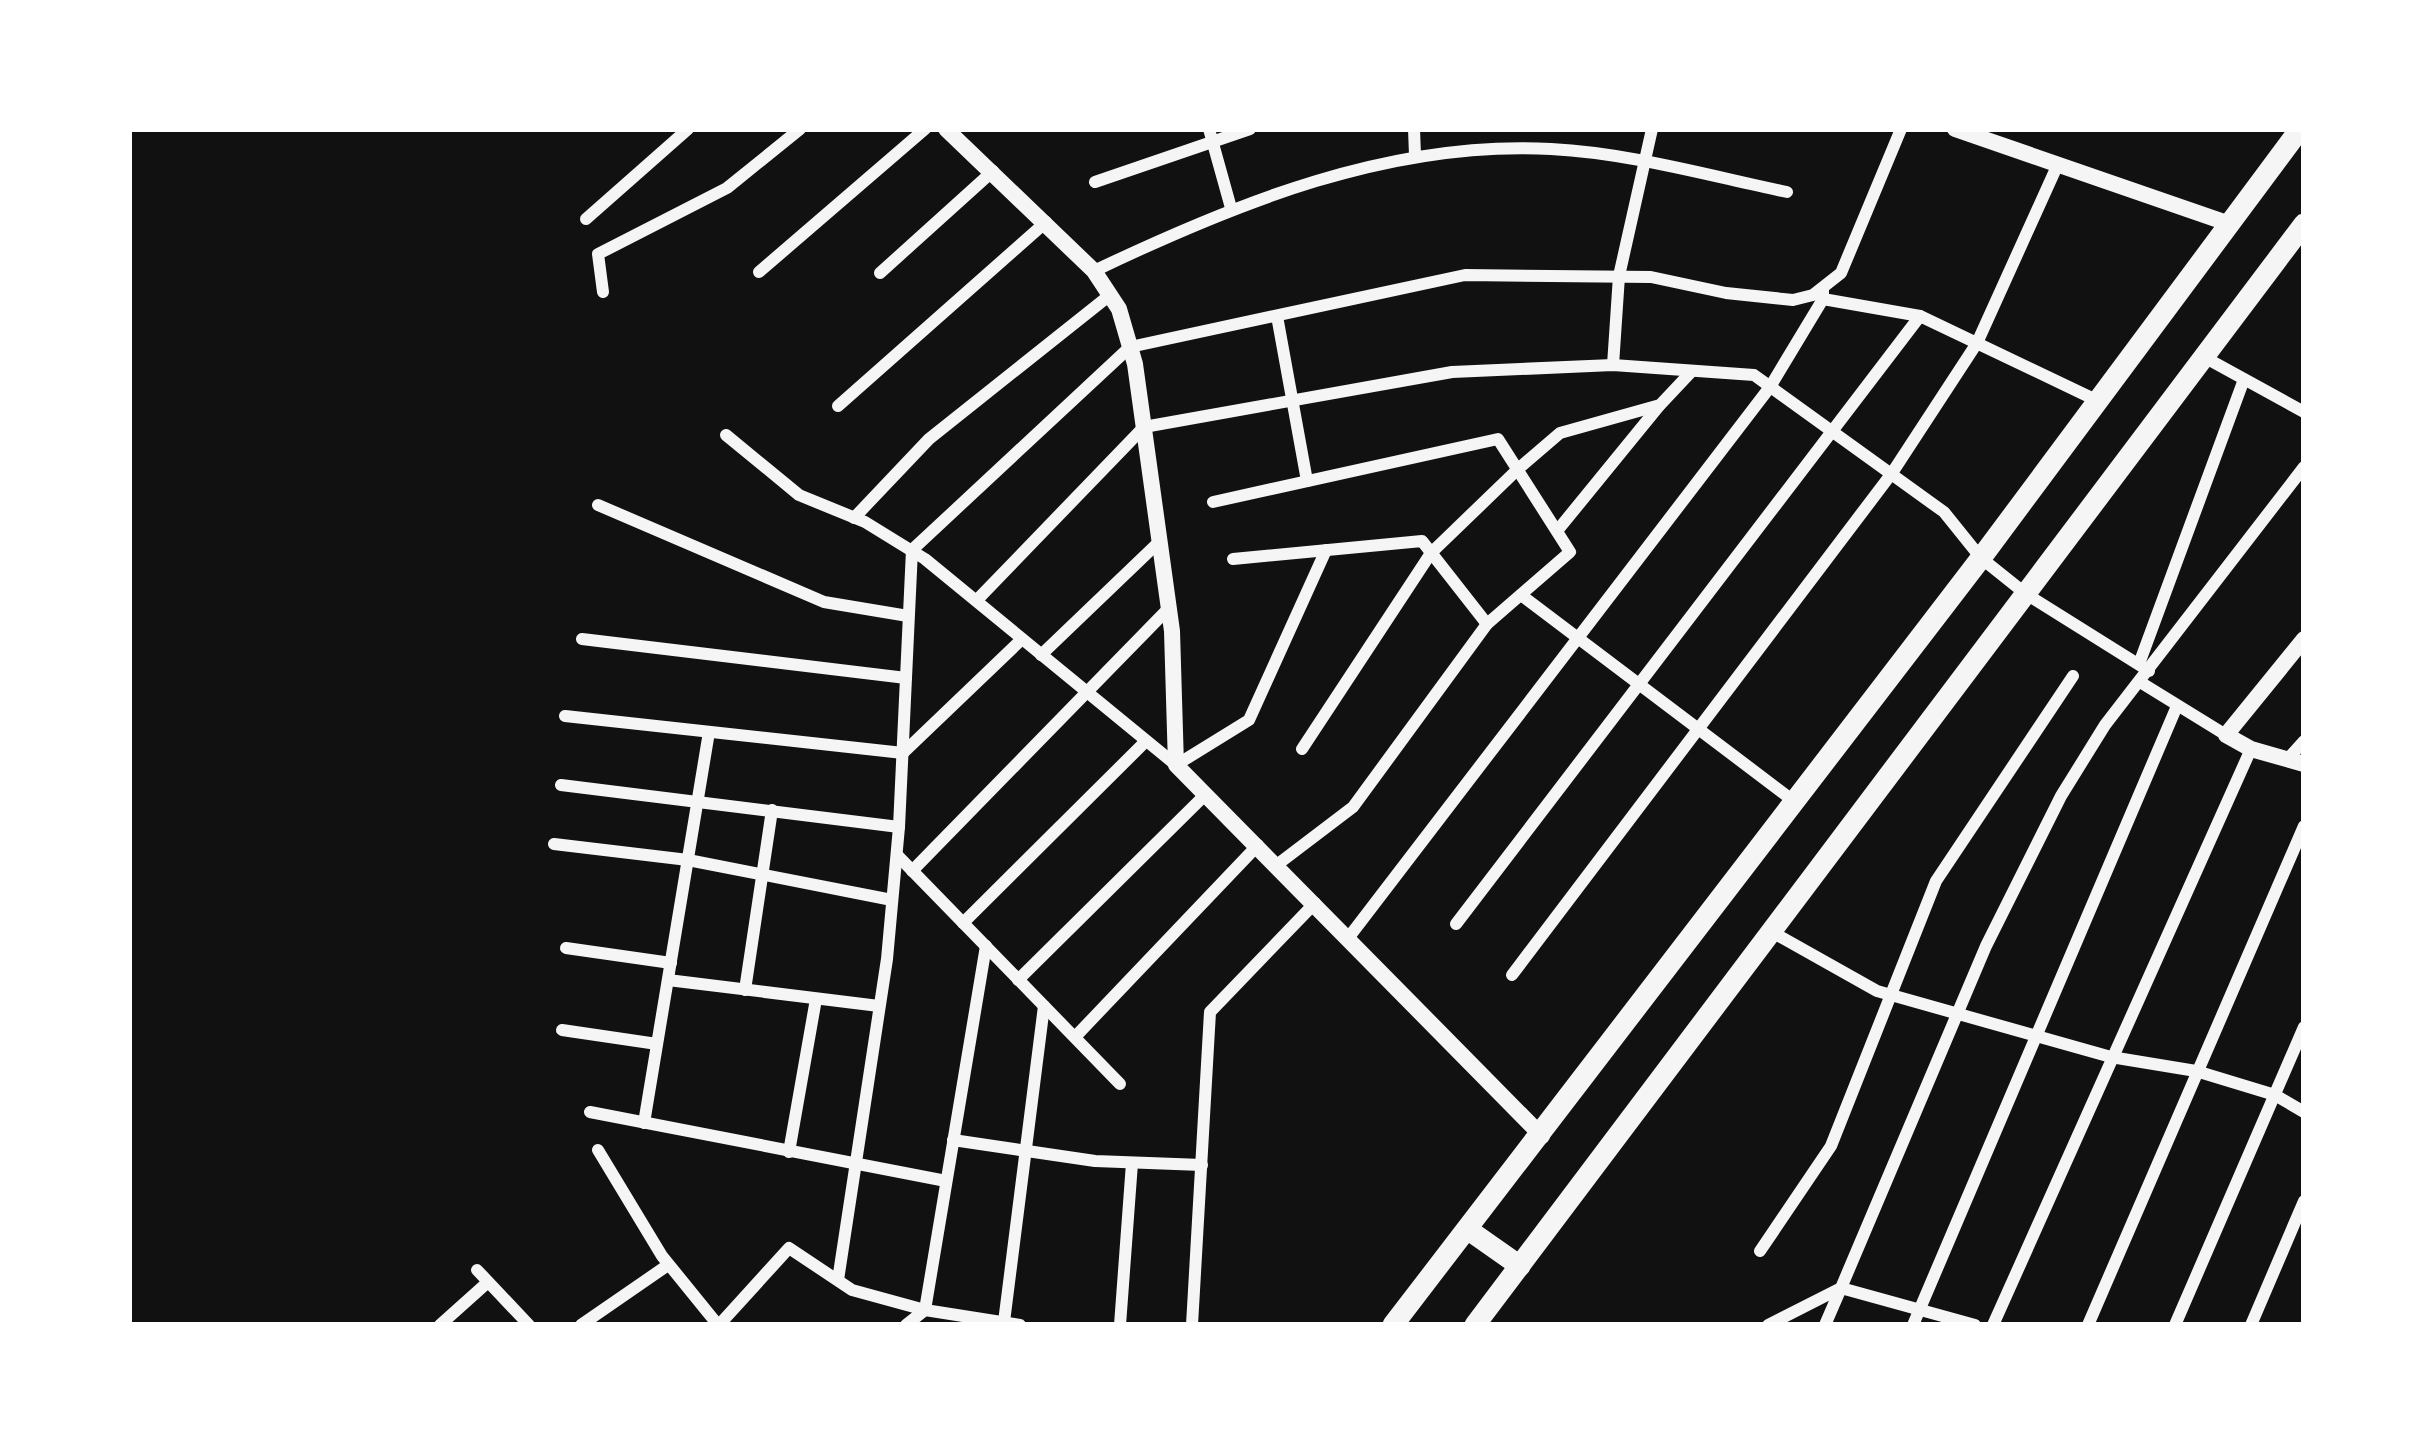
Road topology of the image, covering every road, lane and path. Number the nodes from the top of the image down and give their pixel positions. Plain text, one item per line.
1 (688, 129) edge
2 (800, 129) edge
3 (925, 129) edge
4 (946, 129) edge
5 (1250, 129) edge
6 (1414, 129) edge
7 (1652, 129) edge
8 (1901, 129) edge
9 (1955, 129) edge
10 (2300, 129) edge
11 (1210, 135) edge
12 (1415, 155) junction
13 (1646, 163) junction
14 (2058, 164) junction
15 (993, 171) junction
16 (1095, 182) dead end
17 (1786, 192) dead end
18 (1231, 208) junction
19 (586, 219) dead end
20 (1046, 222) junction
21 (2230, 224) junction
22 (2304, 224) edge
23 (1094, 271) junction
24 (759, 272) dead end
25 (880, 273) dead end
26 (1618, 276) junction
27 (603, 292) dead end
28 (1110, 295) junction
29 (1823, 295) junction
30 (1276, 316) junction
31 (1920, 316) junction
32 (1977, 343) junction
33 (1130, 347) junction
34 (2204, 357) junction
35 (1613, 364) junction
36 (1692, 371) junction
37 (2243, 382) junction
38 (1770, 387) junction
39 (1293, 400) junction
40 (2096, 400) junction
41 (1660, 405) junction
42 (838, 406) dead end
43 (2304, 412) edge
44 (1144, 427) junction
45 (1831, 434) junction
46 (726, 435) dead end
47 (2304, 467) edge
48 (1518, 469) junction
49 (1892, 473) junction
50 (1307, 481) junction
51 (1213, 502) dead end
52 (598, 505) dead end
53 (854, 518) junction
54 (1557, 531) junction
55 (1160, 542) junction
56 (911, 550) junction
57 (1326, 550) junction
58 (1431, 553) junction
59 (1981, 558) junction
60 (1232, 559) dead end
61 (1521, 595) junction
62 (2026, 595) junction
63 (977, 601) junction
64 (1169, 608) junction
65 (908, 616) junction
66 (1487, 624) junction
67 (1578, 637) junction
68 (582, 639) dead end
69 (1022, 639) junction
70 (2304, 639) edge
71 (1041, 655) junction
72 (2143, 672) junction
73 (2073, 676) dead end
74 (906, 678) junction
75 (1640, 685) junction
76 (1086, 694) junction
77 (2176, 706) junction
78 (565, 716) dead end
79 (1700, 730) junction
80 (709, 732) junction
81 (2226, 735) junction
82 (2304, 741) edge
83 (1145, 742) junction
84 (1302, 749) dead end
85 (2251, 749) junction
86 (903, 753) junction
87 (2295, 762) edge
88 (1176, 764) junction
89 (561, 785) dead end
90 (1207, 794) junction
91 (698, 800) junction
92 (1795, 802) junction
93 (772, 810) junction
94 (899, 826) junction
95 (2304, 826) edge
96 (554, 844) dead end
97 (1258, 845) junction
98 (897, 855) junction
99 (688, 860) junction
100 (1277, 864) junction
101 (912, 871) junction
102 (762, 875) junction
103 (892, 899) junction
104 (1315, 903) junction
105 (963, 923) junction
106 (1456, 924) dead end
107 (1772, 932) junction
108 (1348, 938) junction
109 (986, 946) junction
110 (566, 948) dead end
111 (671, 963) junction
112 (1512, 975) dead end
113 (668, 980) junction
114 (1018, 980) junction
115 (745, 990) junction
116 (1893, 996) junction
117 (816, 998) junction
118 (880, 1006) junction
119 (1044, 1006) junction
120 (1956, 1015) junction
121 (2304, 1027) edge
122 (562, 1030) dead end
123 (2036, 1033) junction
124 (1075, 1037) junction
125 (658, 1044) junction
126 (2110, 1057) junction
127 (2196, 1071) junction
128 (1120, 1084) dead end
129 (2275, 1095) junction
130 (590, 1112) dead end
131 (2304, 1112) edge
132 (644, 1123) junction
133 (1542, 1136) junction
134 (953, 1140) junction
135 (598, 1150) dead end
136 (789, 1152) junction
137 (1026, 1152) junction
138 (1132, 1162) junction
139 (1202, 1165) junction
140 (856, 1166) junction
141 (946, 1181) junction
142 (2304, 1201) edge
143 (1470, 1231) junction
144 (1760, 1251) dead end
145 (668, 1265) junction
146 (1520, 1266) junction
147 (477, 1270) dead end
148 (838, 1280) junction
149 (488, 1282) junction
150 (1841, 1288) junction
151 (1920, 1308) junction
152 (926, 1310) junction
153 (1004, 1322) edge
154 (440, 1325) edge
155 (529, 1325) edge
156 (581, 1325) edge
157 (718, 1325) edge
158 (906, 1325) edge
159 (1020, 1325) edge
160 (1120, 1325) edge
161 (1192, 1325) edge
162 (1393, 1325) edge
163 (1474, 1325) edge
164 (1768, 1325) edge
165 (1825, 1325) edge
166 (1913, 1325) edge
167 (1975, 1325) edge
168 (1993, 1325) edge
169 (2088, 1325) edge
170 (2175, 1325) edge
171 (2251, 1325) edge

1 - 19 street
2 - 27 street
3 - 24 street
4 - 15 street
5 - 11 street
6 - 12 street
7 - 13 street
8 - 29 street
9 - 14 street
10 - 21 main road
11 - 16 street
11 - 18 street
12 - 13 street
12 - 18 street
13 - 17 street
13 - 26 street
14 - 21 street
14 - 32 street
15 - 20 street
15 - 25 street
18 - 23 street
20 - 23 street
20 - 42 street
21 - 40 main road
22 - 34 main road
23 - 28 street
26 - 29 street
26 - 30 street
26 - 35 street
28 - 33 street
28 - 53 street
29 - 31 street
29 - 38 street
30 - 33 street
30 - 39 street
31 - 32 street
31 - 45 street
32 - 40 street
32 - 49 street
33 - 44 street
33 - 56 street
34 - 37 street
34 - 62 main road
35 - 36 street
35 - 39 street
36 - 38 street
36 - 41 street
37 - 43 street
37 - 72 street
38 - 45 street
38 - 67 street
39 - 44 street
39 - 50 street
40 - 59 main road
41 - 48 street
41 - 54 street
44 - 55 street
44 - 63 street
45 - 49 street
45 - 75 street
46 - 53 street
47 - 72 street
48 - 50 street
48 - 54 street
48 - 58 street
49 - 59 street
49 - 79 street
50 - 51 street
52 - 65 street
53 - 56 street
54 - 61 street
55 - 64 street
55 - 71 street
56 - 63 street
56 - 65 street
57 - 58 street
57 - 60 street
57 - 88 street
58 - 66 street
58 - 84 street
59 - 62 street
59 - 92 main road
61 - 66 street
61 - 67 street
62 - 72 street
62 - 107 main road
63 - 69 street
64 - 76 street
64 - 88 street
65 - 74 street
66 - 100 street
67 - 75 street
67 - 108 street
68 - 74 street
69 - 71 street
69 - 86 street
70 - 81 street
71 - 76 street
72 - 77 street
72 - 120 street
73 - 116 street
74 - 86 street
75 - 79 street
75 - 106 street
76 - 83 street
76 - 101 street
77 - 81 street
77 - 123 street
78 - 80 street
79 - 92 street
79 - 112 street
80 - 86 street
80 - 91 street
81 - 85 street
82 - 87 street
83 - 88 street
83 - 105 street
85 - 87 street
85 - 126 street
86 - 94 street
88 - 90 street
89 - 91 street
90 - 97 street
90 - 114 street
91 - 93 street
91 - 99 street
92 - 133 main road
93 - 94 street
93 - 102 street
94 - 98 street
95 - 127 street
96 - 99 street
97 - 100 street
97 - 124 street
98 - 101 street
98 - 103 street
99 - 102 street
99 - 111 street
100 - 104 street
101 - 105 street
102 - 103 street
102 - 115 street
103 - 118 street
104 - 108 street
104 - 139 street
105 - 109 street
107 - 116 street
107 - 146 main road
108 - 133 street
109 - 114 street
109 - 134 street
110 - 111 street
111 - 113 street
113 - 115 street
113 - 125 street
114 - 119 street
115 - 117 street
116 - 120 street
116 - 144 street
117 - 118 street
117 - 136 street
118 - 140 street
119 - 124 street
119 - 137 street
120 - 123 street
120 - 150 street
121 - 129 street
122 - 125 street
123 - 126 street
123 - 151 street
124 - 128 street
125 - 132 street
126 - 127 street
126 - 168 street
127 - 129 street
127 - 169 street
129 - 131 street
129 - 170 street
130 - 132 street
132 - 136 street
133 - 143 main road
134 - 137 street
134 - 141 street
135 - 145 street
136 - 140 street
137 - 138 street
137 - 153 street
138 - 139 street
138 - 160 street
139 - 161 street
140 - 141 street
140 - 148 street
141 - 152 street
142 - 171 street
143 - 146 main road
143 - 162 main road
145 - 156 street
145 - 157 street
146 - 163 main road
147 - 149 street
148 - 152 street
148 - 157 street
149 - 154 street
149 - 155 street
150 - 151 street
150 - 164 street
150 - 165 street
151 - 166 street
151 - 167 street
152 - 153 street
152 - 158 street
153 - 159 street

